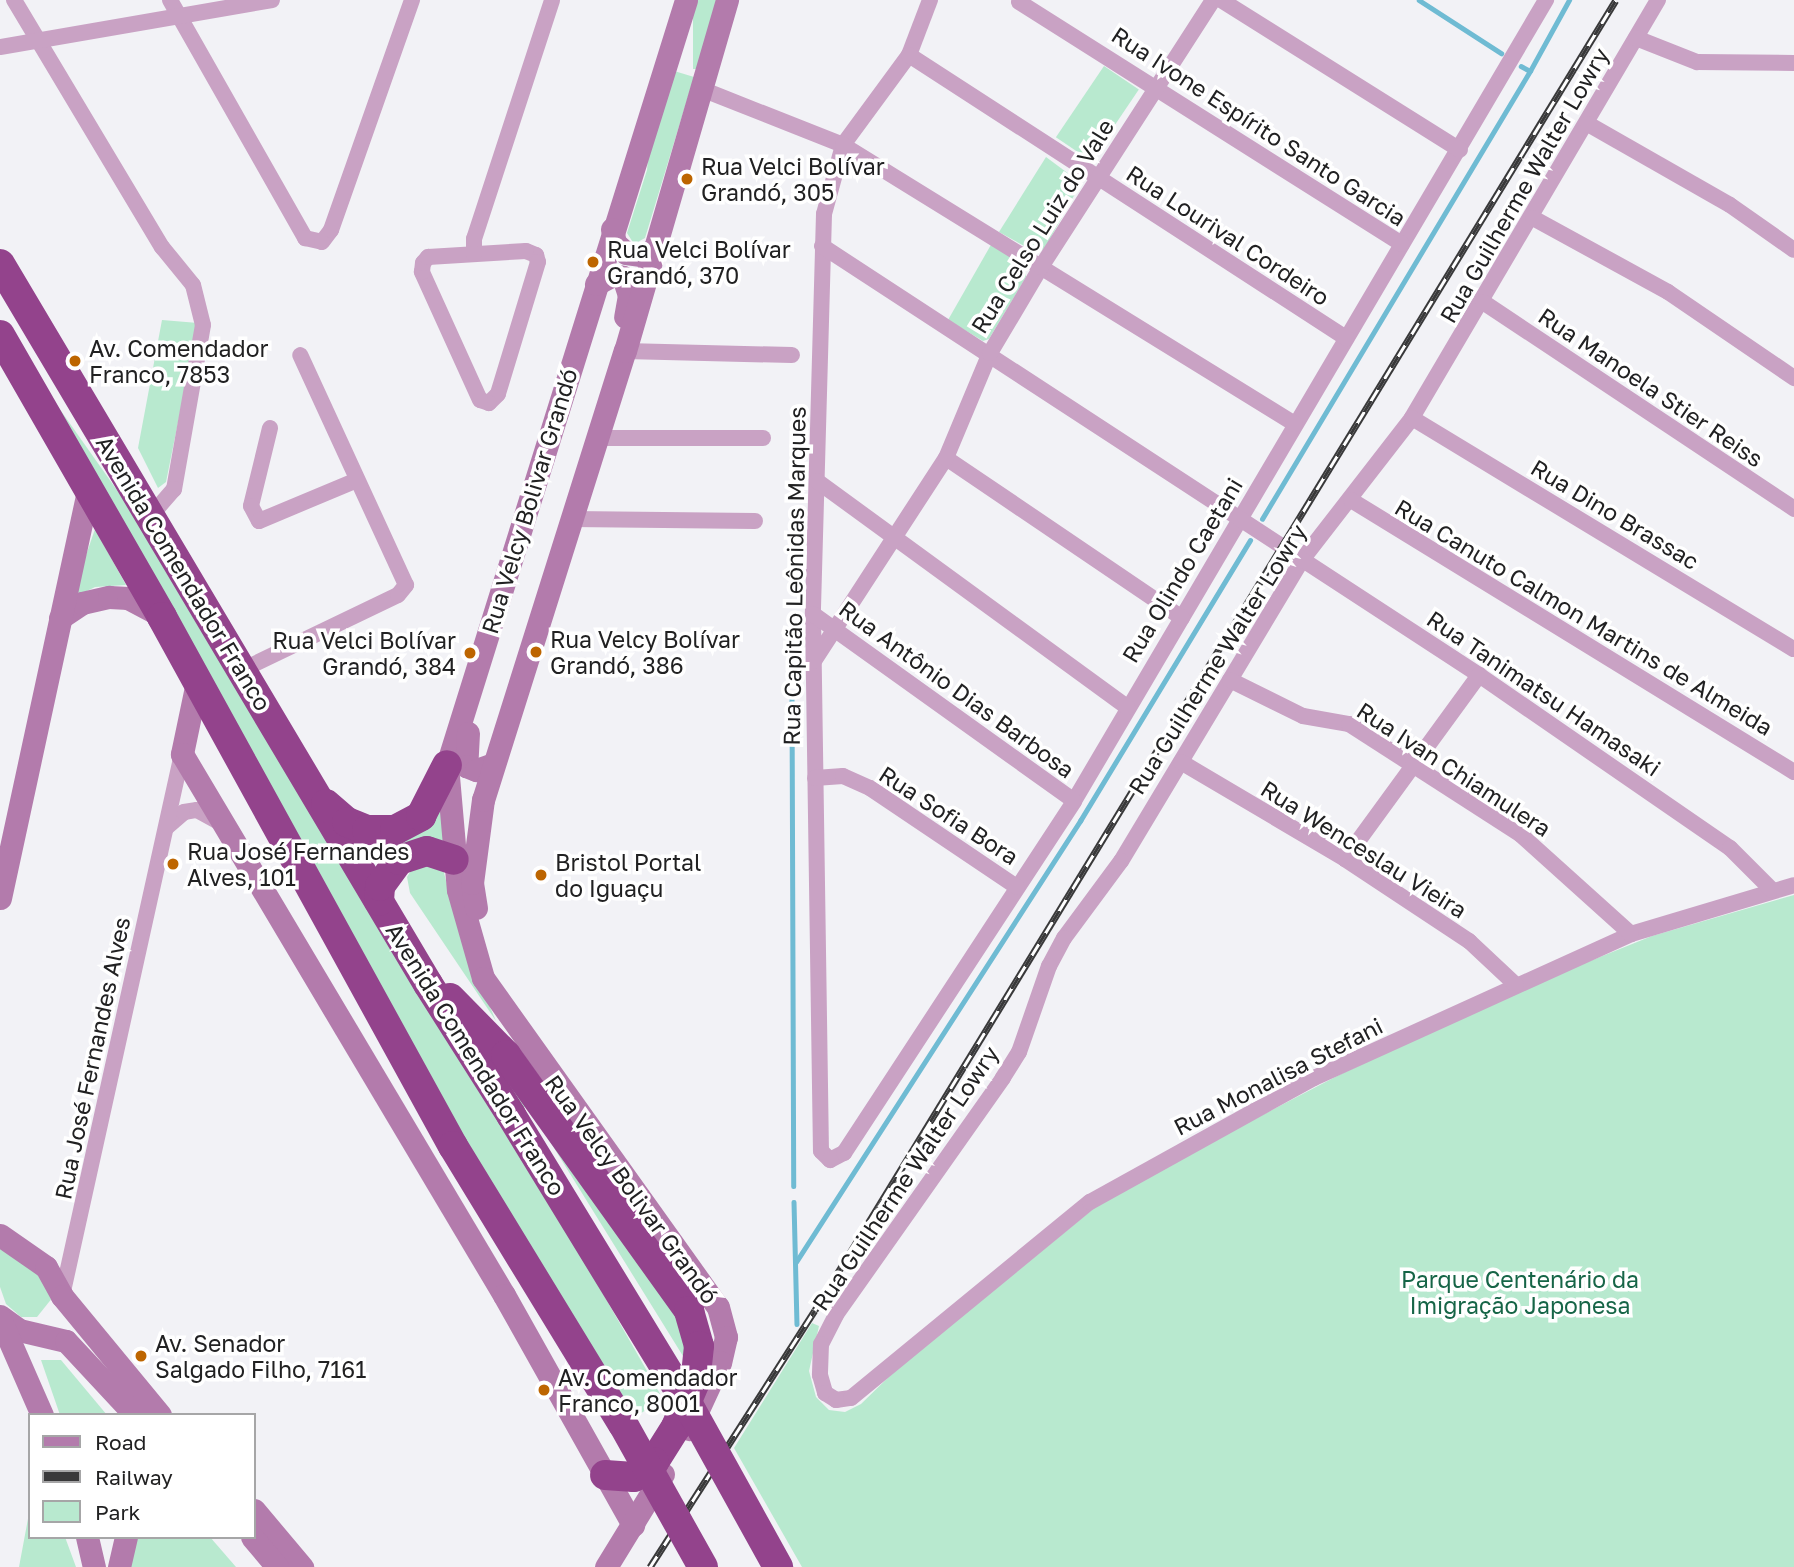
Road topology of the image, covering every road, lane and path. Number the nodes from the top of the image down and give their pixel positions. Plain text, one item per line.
1 (14, 0) edge
2 (170, 0) edge
3 (272, 0) edge
4 (412, 0) edge
5 (552, 0) edge
6 (686, 0) edge
7 (727, 0) edge
8 (930, 0) edge
9 (1213, 0) edge
10 (1222, 0) edge
11 (1546, 0) edge
12 (1658, 0) edge
13 (1019, 2) dead end
14 (180, 16) junction
15 (1636, 38) junction
16 (38, 41) junction
17 (0, 47) edge
18 (909, 55) junction
19 (1794, 64) edge
20 (1157, 86) junction
21 (699, 88) junction
22 (1588, 124) junction
23 (843, 145) junction
24 (1460, 150) junction
25 (1097, 179) junction
26 (1533, 218) junction
27 (612, 229) junction
28 (1402, 244) junction
29 (822, 246) junction
30 (654, 250) junction
31 (1794, 250) edge
32 (474, 254) junction
33 (0, 264) edge
34 (1041, 267) junction
35 (596, 284) junction
36 (1483, 302) junction
37 (1346, 338) junction
38 (4, 351) edge
39 (625, 351) junction
40 (990, 353) junction
41 (300, 355) dead end
42 (792, 355) dead end
43 (1794, 377) edge
44 (1412, 418) junction
45 (1295, 424) junction
46 (270, 428) dead end
47 (597, 438) junction
48 (763, 438) dead end
49 (946, 458) junction
50 (356, 480) junction
51 (817, 481) junction
52 (89, 486) junction
53 (1351, 500) junction
54 (1794, 509) edge
55 (150, 517) junction
56 (572, 519) junction
57 (1239, 519) junction
58 (755, 521) dead end
59 (894, 538) junction
60 (1302, 560) junction
61 (813, 614) junction
62 (162, 617) junction
63 (60, 618) junction
64 (1182, 618) junction
65 (834, 629) junction
66 (1794, 649) edge
67 (814, 661) junction
68 (479, 668) junction
69 (242, 670) junction
70 (1479, 675) junction
71 (1230, 680) junction
72 (197, 682) junction
73 (1127, 708) junction
74 (182, 754) junction
75 (1181, 762) junction
76 (494, 764) junction
77 (447, 765) junction
78 (1416, 767) junction
79 (1794, 772) edge
80 (815, 778) junction
81 (318, 799) junction
82 (1074, 801) junction
83 (223, 825) junction
84 (165, 829) junction
85 (1345, 859) junction
86 (454, 860) junction
87 (1794, 885) edge
88 (1017, 887) junction
89 (1772, 890) junction
90 (0, 898) edge
91 (379, 901) junction
92 (1631, 934) junction
93 (428, 984) junction
94 (1516, 985) junction
95 (501, 1002) junction
96 (844, 1153) joint
97 (0, 1235) edge
98 (62, 1296) junction
99 (0, 1317) edge
100 (34, 1332) junction
101 (33, 1390) junction
102 (836, 1400) joint
103 (41, 1413) edge
104 (133, 1413) edge
105 (158, 1413) edge
106 (611, 1485) junction
107 (647, 1502) junction
108 (256, 1512) edge
109 (633, 1525) junction
110 (126, 1539) edge
111 (253, 1539) edge
112 (88, 1541) edge
113 (94, 1567) edge
114 (104, 1567) edge
115 (119, 1567) edge
116 (277, 1567) edge
117 (302, 1567) edge
118 (606, 1567) edge
119 (703, 1567) edge
120 (778, 1567) edge

1 - 16 street
2 - 14 street
3 - 14 street
4 - 14 street
5 - 32 street
6 - 27 main road, Rua Velcy Bolivar Grandó
7 - 21 main road, Rua Velcy Bolivar Grandó
8 - 18 street, Rua Capitão Leônidas Marques
9 - 20 street, Rua Celso Luiz do Vale
10 - 24 street
11 - 24 street, Rua Olindo Caetani
12 - 15 street, Rua Guilherme Walter Lowry
13 - 20 street, Rua Ivone Espírito Santo Garcia
14 - 16 street
15 - 19 street
15 - 22 street, Rua Guilherme Walter Lowry
16 - 17 street
16 - 55 street
18 - 23 street, Rua Capitão Leônidas Marques
18 - 25 street, Rua Lourival Cordeiro
20 - 25 street, Rua Celso Luiz do Vale
20 - 28 street, Rua Ivone Espírito Santo Garcia
21 - 23 street
21 - 30 main road, Rua Velcy Bolivar Grandó
22 - 26 street, Rua Guilherme Walter Lowry
22 - 31 street
23 - 29 street, Rua Capitão Leônidas Marques
23 - 34 street
24 - 28 street, Rua Olindo Caetani
25 - 34 street, Rua Celso Luiz do Vale
25 - 37 street, Rua Lourival Cordeiro
26 - 36 street, Rua Guilherme Walter Lowry
26 - 43 street
27 - 30 main road
27 - 35 main road, Rua Velcy Bolivar Grandó
28 - 37 street, Rua Olindo Caetani
29 - 40 street, Rua Tanimatsu Hamasaki
29 - 51 street, Rua Capitão Leônidas Marques
30 - 39 main road, Rua Velcy Bolivar Grandó
32 - 32 street
33 - 55 highway, Avenida Comendador Franco
34 - 40 street, Rua Celso Luiz do Vale
34 - 45 street
35 - 39 main road
35 - 68 main road, Rua Velcy Bolivar Grandó
36 - 44 street, Rua Guilherme Walter Lowry
36 - 54 street, Rua Manoela Stier Reiss
37 - 45 street, Rua Olindo Caetani
38 - 52 highway, Avenida Comendador Franco
39 - 42 street
39 - 47 main road, Rua Velcy Bolivar Grandó
40 - 49 street, Rua Celso Luiz do Vale
40 - 57 street, Rua Tanimatsu Hamasaki
41 - 50 street
44 - 53 street, Rua Guilherme Walter Lowry
44 - 66 street, Rua Dino Brassac
45 - 57 street, Rua Olindo Caetani
46 - 50 street
47 - 48 street
47 - 56 main road, Rua Velcy Bolivar Grandó
49 - 59 street, Rua Celso Luiz do Vale
49 - 64 street
50 - 69 street
51 - 59 street
51 - 61 street, Rua Capitão Leônidas Marques
52 - 62 highway, Avenida Comendador Franco
52 - 63 main road
53 - 60 street, Rua Guilherme Walter Lowry
53 - 79 street, Rua Canuto Calmon Martins de Almeida
55 - 69 highway, Avenida Comendador Franco
56 - 58 street
56 - 76 main road, Rua Velcy Bolivar Grandó
57 - 60 street, Rua Tanimatsu Hamasaki
57 - 64 street, Rua Olindo Caetani
59 - 65 street, Rua Celso Luiz do Vale
59 - 73 street
60 - 70 street, Rua Tanimatsu Hamasaki
60 - 71 street, Rua Guilherme Walter Lowry
61 - 65 street, Rua Antônio Dias Barbosa
61 - 67 street, Rua Capitão Leônidas Marques
62 - 63 main road
62 - 72 highway, Avenida Comendador Franco
63 - 90 main road
64 - 73 street, Rua Olindo Caetani
65 - 67 street, Rua Celso Luiz do Vale
65 - 82 street, Rua Antônio Dias Barbosa
67 - 80 street, Rua Capitão Leônidas Marques
68 - 76 main road
68 - 77 main road, Rua Velcy Bolivar Grandó
69 - 81 highway, Avenida Comendador Franco
70 - 78 street
70 - 89 street, Rua Tanimatsu Hamasaki
71 - 75 street, Rua Guilherme Walter Lowry
71 - 78 street, Rua Ivan Chiamulera
72 - 74 main road, Avenida Comendador Franco
72 - 119 highway, Avenida Comendador Franco, bridge
73 - 82 street, Rua Olindo Caetani
74 - 83 main road
74 - 84 street, Rua José Fernandes Alves
75 - 85 street, Rua Wenceslau Vieira
75 - 102 street, Rua Guilherme Walter Lowry
76 - 95 main road, Rua Velcy Bolivar Grandó
77 - 81 highway
77 - 86 main road, Rua Velcy Bolivar Grandó
78 - 85 street
78 - 92 street, Rua Ivan Chiamulera
80 - 88 street, Rua Sofia Bora
80 - 96 street, Rua Capitão Leônidas Marques
81 - 91 highway, Avenida Comendador Franco
82 - 88 street, Rua Olindo Caetani
83 - 84 street
83 - 106 main road
84 - 98 street, Rua José Fernandes Alves
85 - 94 street, Rua Wenceslau Vieira
86 - 91 highway
86 - 95 main road, Rua Velcy Bolivar Grandó
87 - 89 street, Rua Monalisa Stefani
88 - 96 street, Rua Olindo Caetani
89 - 92 street, Rua Monalisa Stefani
91 - 93 highway, Avenida Comendador Franco
92 - 94 street, Rua Monalisa Stefani
93 - 106 highway
93 - 120 highway, Avenida Comendador Franco, bridge
94 - 102 street, Rua Monalisa Stefani
95 - 107 main road, Rua Velcy Bolivar Grandó
97 - 98 main road
98 - 100 main road
98 - 105 main road
99 - 100 main road
99 - 101 main road
100 - 101 main road
100 - 104 main road
101 - 103 main road
106 - 107 main road
106 - 109 main road
107 - 109 main road, Rua Velcy Bolivar Grandó
108 - 117 main road
109 - 118 main road, Rua Velcy Bolivar Grandó
110 - 115 main road
111 - 116 main road
112 - 113 main road
112 - 114 main road

